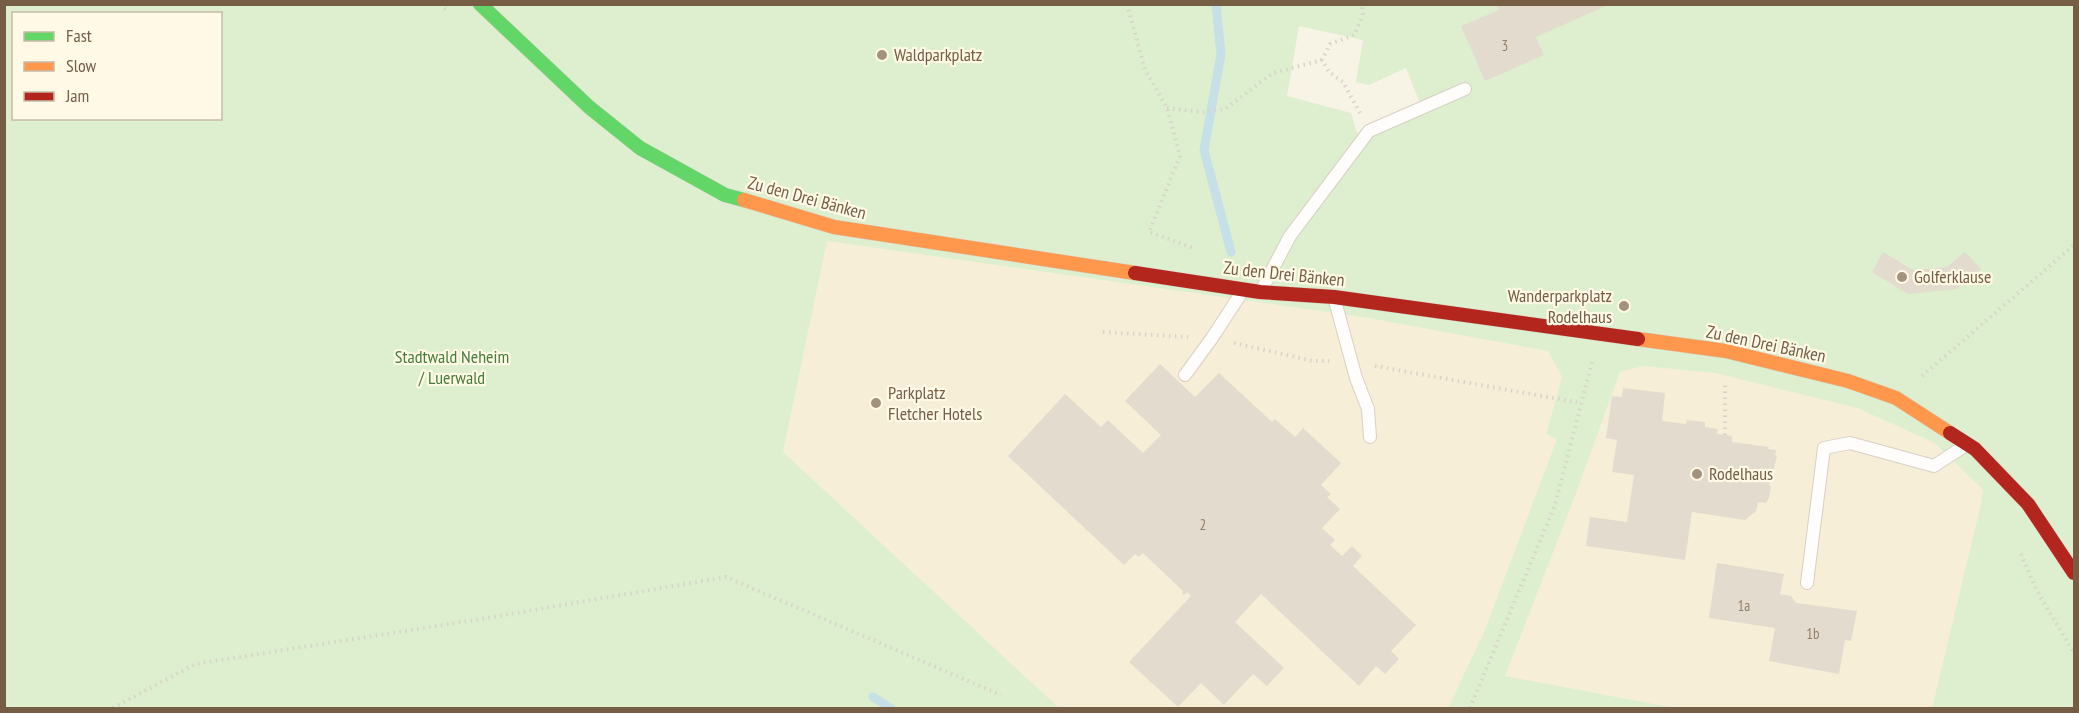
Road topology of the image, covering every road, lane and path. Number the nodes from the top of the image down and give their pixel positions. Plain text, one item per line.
1 (480, 4) edge
2 (1127, 4) edge
3 (1362, 4) edge
4 (1322, 60) junction
5 (1465, 89) dead end
6 (1167, 108) junction
7 (1369, 131) junction
8 (2074, 245) edge
9 (1194, 248) dead end
10 (1244, 289) junction
11 (1260, 292) junction
12 (1334, 297) junction
13 (1600, 335) junction
14 (1726, 371) dead end
15 (1185, 375) dead end
16 (1896, 398) junction
17 (1725, 435) dead end
18 (1370, 437) dead end
19 (1967, 444) junction
20 (2074, 573) edge
21 (1807, 583) dead end
22 (1001, 695) dead end
23 (112, 708) edge
24 (1470, 708) edge

1 - 10 street, Zu den Drei Bänken
2 - 6 path
3 - 4 path
4 - 6 path
4 - 7 path
5 - 7 lane
6 - 9 path
7 - 11 lane
8 - 16 path
10 - 11 street, Zu den Drei Bänken
10 - 15 lane
11 - 12 street, Zu den Drei Bänken
12 - 13 street, Zu den Drei Bänken
12 - 18 lane
13 - 16 street, Zu den Drei Bänken
13 - 24 path
14 - 17 path
16 - 19 street, Zu den Drei Bänken
19 - 20 street, Zu den Drei Bänken
19 - 21 lane
22 - 23 path

